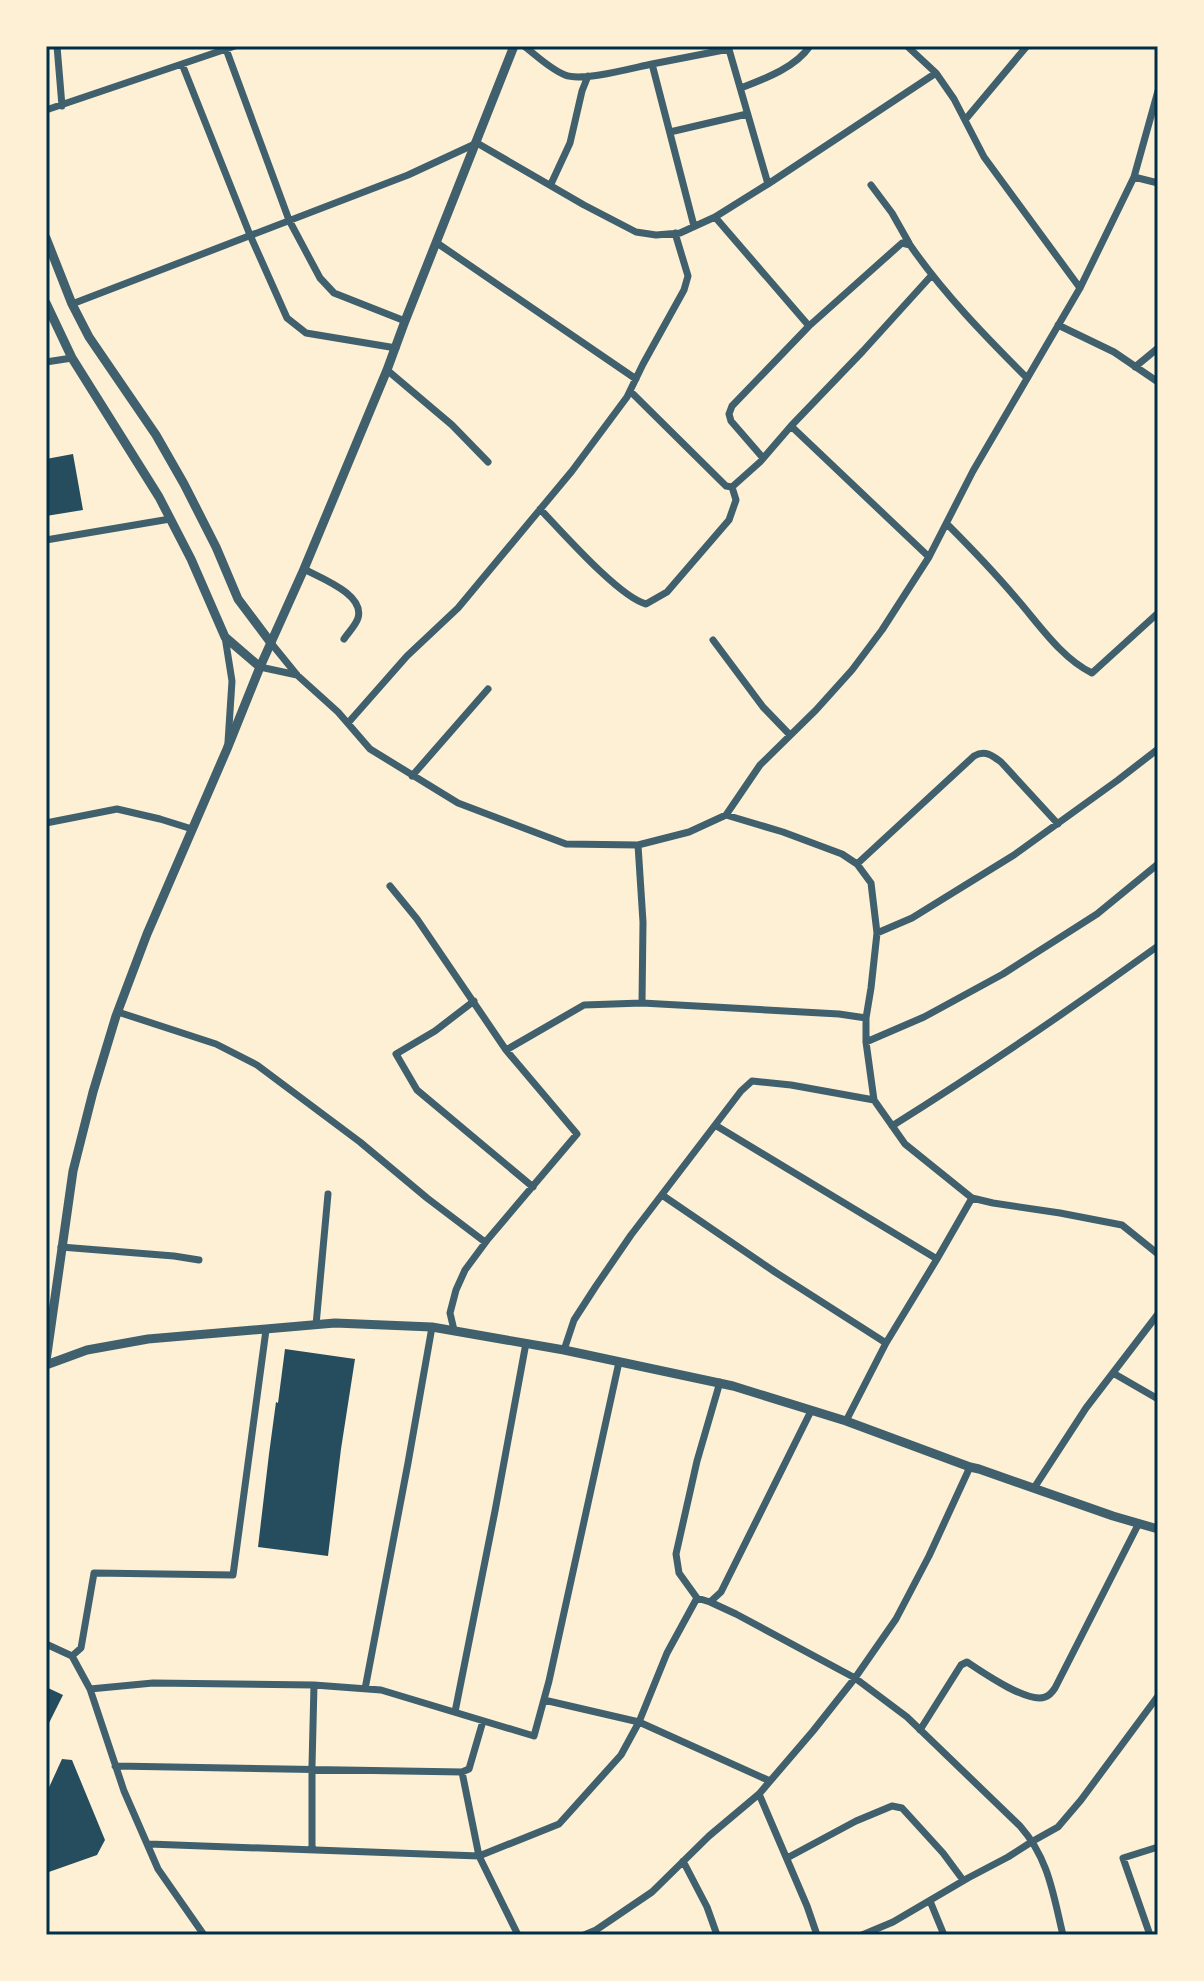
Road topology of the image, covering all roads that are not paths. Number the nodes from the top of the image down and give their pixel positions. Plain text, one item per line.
1 (57, 46) edge
2 (514, 46) edge
3 (524, 46) edge
4 (810, 46) edge
5 (907, 46) edge
6 (1027, 46) edge
7 (728, 47) edge
8 (230, 48) edge
9 (182, 64) junction
10 (652, 64) junction
11 (936, 73) junction
12 (588, 76) junction
13 (741, 88) junction
14 (1158, 91) edge
15 (62, 106) junction
16 (46, 110) edge
17 (747, 114) junction
18 (965, 120) junction
19 (670, 132) junction
20 (477, 143) junction
21 (1134, 177) junction
22 (1158, 183) edge
23 (551, 184) junction
24 (768, 184) junction
25 (871, 185) dead end
26 (715, 217) junction
27 (289, 220) junction
28 (694, 226) junction
29 (675, 233) junction
30 (250, 235) junction
31 (46, 238) edge
32 (437, 243) junction
33 (910, 245) junction
34 (931, 276) junction
35 (1080, 288) junction
36 (46, 303) edge
37 (72, 304) junction
38 (405, 321) junction
39 (1058, 325) junction
40 (809, 326) junction
41 (396, 348) junction
42 (1158, 348) edge
43 (72, 358) junction
44 (46, 362) edge
45 (1135, 367) junction
46 (387, 370) junction
47 (1027, 378) junction
48 (636, 379) junction
49 (1158, 382) edge
50 (630, 391) junction
51 (791, 426) junction
52 (763, 458) junction
53 (488, 462) dead end
54 (732, 487) junction
55 (540, 509) junction
56 (170, 519) junction
57 (947, 524) junction
58 (46, 540) edge
59 (929, 557) junction
60 (304, 569) junction
61 (1158, 613) edge
62 (225, 637) junction
63 (344, 639) dead end
64 (713, 640) dead end
65 (271, 643) junction
66 (260, 667) junction
67 (297, 675) junction
68 (488, 689) dead end
69 (348, 723) junction
70 (790, 735) junction
71 (227, 749) junction
72 (1158, 749) edge
73 (412, 776) junction
74 (726, 815) junction
75 (46, 823) edge
76 (1058, 824) junction
77 (192, 829) junction
78 (638, 845) junction
79 (857, 864) junction
80 (1158, 864) edge
81 (390, 886) dead end
82 (877, 933) junction
83 (1158, 946) edge
84 (474, 1001) junction
85 (642, 1003) junction
86 (118, 1012) junction
87 (866, 1018) junction
88 (866, 1042) junction
89 (506, 1050) junction
90 (874, 1100) junction
91 (715, 1125) junction
92 (892, 1126) junction
93 (533, 1187) junction
94 (328, 1194) dead end
95 (662, 1195) junction
96 (972, 1198) junction
97 (485, 1242) junction
98 (61, 1247) junction
99 (1158, 1254) edge
100 (937, 1259) junction
101 (199, 1260) dead end
102 (1158, 1314) edge
103 (316, 1325) junction
104 (432, 1327) junction
105 (266, 1330) junction
106 (454, 1330) junction
107 (526, 1343) junction
108 (886, 1343) junction
109 (564, 1350) junction
110 (619, 1362) junction
111 (46, 1363) edge
112 (1113, 1373) junction
113 (720, 1382) junction
114 (1158, 1399) edge
115 (811, 1411) junction
116 (846, 1421) junction
117 (970, 1467) junction
118 (1034, 1488) junction
119 (1139, 1523) junction
120 (1158, 1529) edge
121 (697, 1598) junction
122 (710, 1602) junction
123 (46, 1644) edge
124 (72, 1656) junction
125 (855, 1678) junction
126 (314, 1685) junction
127 (90, 1689) junction
128 (365, 1689) junction
129 (1158, 1696) edge
130 (544, 1700) junction
131 (455, 1712) junction
132 (483, 1721) junction
133 (639, 1722) junction
134 (920, 1730) junction
135 (115, 1766) junction
136 (312, 1770) junction
137 (462, 1772) junction
138 (770, 1781) junction
139 (759, 1794) junction
140 (1033, 1841) junction
141 (149, 1844) junction
142 (1158, 1847) edge
143 (312, 1850) junction
144 (479, 1856) junction
145 (787, 1858) junction
146 (683, 1861) junction
147 (963, 1880) junction
148 (930, 1901) junction
149 (1154, 1934) edge
150 (204, 1935) edge
151 (518, 1935) edge
152 (584, 1935) edge
153 (717, 1935) edge
154 (817, 1935) edge
155 (862, 1935) edge
156 (944, 1935) edge
157 (1063, 1935) edge

1 - 15 street
2 - 20 street
3 - 12 street
4 - 13 street
5 - 11 street
6 - 18 street
7 - 10 street
7 - 13 street
8 - 9 street
8 - 27 street
9 - 15 street
9 - 30 street
10 - 12 street
10 - 19 street
11 - 18 street
11 - 24 street
12 - 23 street
13 - 17 street
14 - 21 street
15 - 16 street
17 - 19 street
17 - 24 street
18 - 35 street
19 - 28 street
20 - 23 street
20 - 27 street
20 - 32 street
21 - 22 street
21 - 35 street
23 - 29 street
24 - 26 street
25 - 33 street
26 - 28 street
26 - 40 street
27 - 30 street
27 - 38 street
28 - 29 street
29 - 48 street
30 - 37 street
30 - 41 street
31 - 37 street
32 - 38 street
32 - 48 street
33 - 34 street
33 - 40 street
34 - 47 street
34 - 51 street
35 - 39 street
36 - 43 street
37 - 65 street
38 - 41 street
39 - 45 street
39 - 47 street
40 - 52 street
41 - 46 street
42 - 45 street
43 - 44 street
43 - 56 street
45 - 49 street
46 - 53 street
46 - 60 street
47 - 57 street
48 - 50 street
50 - 54 street
50 - 55 street
51 - 52 street
51 - 59 street
52 - 54 street
54 - 55 street
55 - 69 street
56 - 58 street
56 - 62 street
57 - 59 street
57 - 61 street
59 - 70 street
60 - 63 street
60 - 65 street
62 - 66 street
62 - 71 street
64 - 70 street
65 - 66 street
65 - 67 street
66 - 67 street
66 - 71 street
67 - 69 street
68 - 73 street
69 - 73 street
70 - 74 street
71 - 77 street
72 - 76 street
73 - 78 street
74 - 78 street
74 - 79 street
75 - 77 street
76 - 79 street
76 - 82 street
77 - 86 street
78 - 85 street
79 - 82 street
80 - 88 street
81 - 84 street
82 - 87 street
83 - 92 street
84 - 89 street
84 - 93 street
85 - 87 street
85 - 89 street
86 - 97 street
86 - 98 street
87 - 88 street
88 - 90 street
89 - 93 street
90 - 91 street
90 - 92 street
91 - 95 street
91 - 100 street
92 - 96 street
93 - 97 street
94 - 103 street
95 - 108 street
95 - 109 street
96 - 99 street
96 - 100 street
97 - 106 street
98 - 101 street
98 - 111 street
100 - 108 street
102 - 112 street
103 - 104 street
103 - 105 street
104 - 106 street
104 - 128 street
105 - 111 street
105 - 124 street
106 - 107 street
107 - 109 street
107 - 131 street
108 - 116 street
109 - 110 street
110 - 113 street
110 - 130 street
112 - 114 street
112 - 118 street
113 - 115 street
113 - 121 street
115 - 116 street
115 - 122 street
116 - 117 street
117 - 118 street
117 - 125 street
118 - 119 street
119 - 120 street
119 - 134 street
121 - 122 street
121 - 133 street
122 - 125 street
123 - 124 street
124 - 127 street
125 - 134 street
125 - 138 street
126 - 127 street
126 - 128 street
126 - 136 street
127 - 135 street
128 - 131 street
129 - 140 street
130 - 132 street
130 - 133 street
131 - 132 street
132 - 137 street
133 - 138 street
133 - 144 street
134 - 140 street
135 - 136 street
135 - 141 street
136 - 137 street
136 - 143 street
137 - 144 street
138 - 139 street
139 - 145 street
139 - 146 street
140 - 147 street
140 - 157 street
141 - 143 street
141 - 150 street
142 - 149 street
143 - 144 street
144 - 151 street
145 - 147 street
145 - 154 street
146 - 152 street
146 - 153 street
147 - 148 street
148 - 155 street
148 - 156 street

